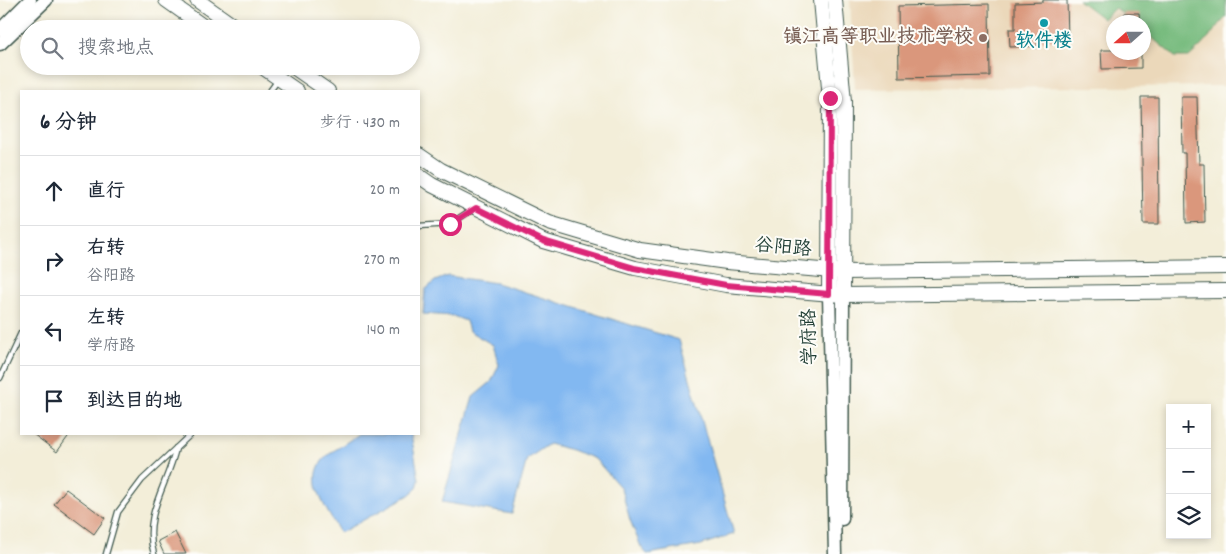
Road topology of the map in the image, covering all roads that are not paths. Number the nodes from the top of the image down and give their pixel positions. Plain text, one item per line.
1 (30, 0) edge
2 (46, 0) edge
3 (166, 0) edge
4 (197, 0) edge
5 (821, 0) edge
6 (835, 0) edge
7 (25, 20) edge
8 (194, 20) edge
9 (225, 20) edge
10 (20, 25) edge
11 (0, 30) edge
12 (0, 44) edge
13 (273, 75) edge
14 (305, 75) edge
15 (279, 79) junction
16 (271, 90) edge
17 (296, 90) edge
18 (327, 90) edge
19 (420, 156) edge
20 (420, 177) edge
21 (476, 208) junction
22 (420, 226) edge
23 (1226, 267) edge
24 (837, 272) junction
25 (1226, 291) edge
26 (836, 294) junction
27 (20, 335) edge
28 (0, 378) edge
29 (190, 435) edge
30 (176, 448) junction
31 (106, 554) edge
32 (154, 554) edge
33 (835, 554) edge
34 (843, 554) edge

1 - 11 main road
2 - 7 main road
3 - 8 main road
4 - 9 main road
5 - 24 main road, 学府路
6 - 24 main road, 学府路
10 - 12 main road
13 - 15 main road
14 - 18 main road
15 - 16 lane
15 - 17 main road
19 - 24 main road, 谷阳路
20 - 21 main road
21 - 22 lane
21 - 26 main road
23 - 24 main road, 谷阳路
24 - 26 main road, 学府路
25 - 26 main road
26 - 33 main road, 学府路
26 - 34 main road, 学府路
27 - 28 lane
29 - 30 lane
30 - 31 lane
30 - 32 lane

